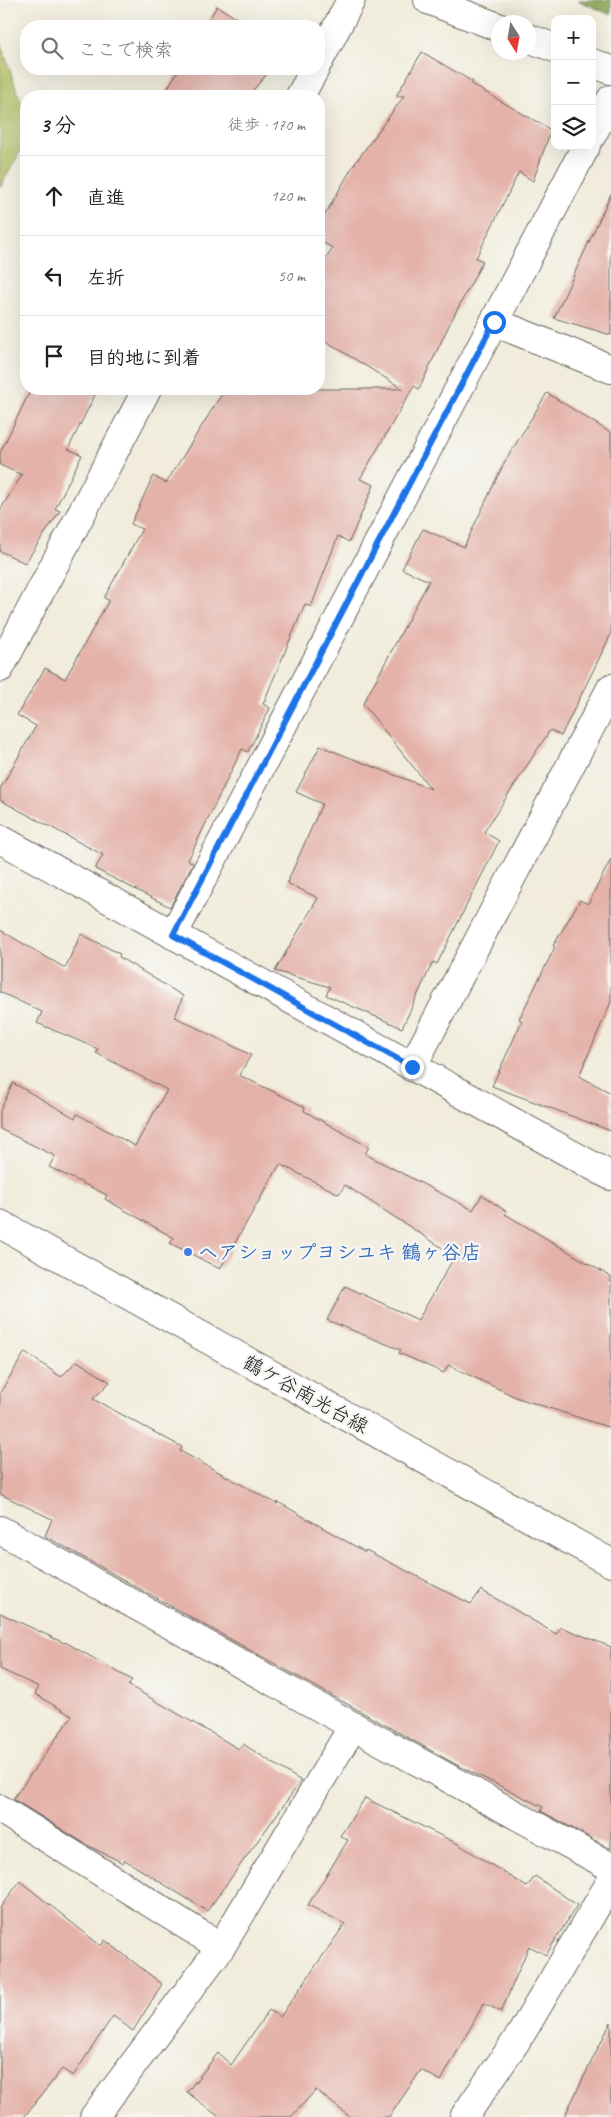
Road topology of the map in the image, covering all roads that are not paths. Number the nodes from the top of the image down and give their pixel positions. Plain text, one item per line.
1 (351, 0) edge
2 (428, 0) edge
3 (491, 24) edge
4 (536, 41) edge
5 (551, 47) edge
6 (325, 50) edge
7 (596, 64) edge
8 (611, 70) edge
9 (312, 75) edge
10 (303, 90) edge
11 (611, 99) edge
12 (596, 127) edge
13 (584, 150) edge
14 (494, 322) junction
15 (611, 369) edge
16 (144, 395) edge
17 (0, 668) edge
18 (611, 688) edge
19 (0, 839) edge
20 (173, 935) junction
21 (412, 1067) junction
22 (611, 1176) edge
23 (0, 1224) edge
24 (0, 1530) edge
25 (611, 1563) edge
26 (353, 1726) junction
27 (0, 1810) edge
28 (611, 1867) edge
29 (611, 1881) edge
30 (221, 1947) junction
31 (94, 2117) edge
32 (464, 2117) edge

1 - 6 street
2 - 3 street
4 - 5 street
7 - 8 street
9 - 10 street
11 - 12 street
13 - 14 street
14 - 15 street
14 - 20 street
16 - 17 street
18 - 21 street
19 - 20 street
20 - 21 street
21 - 22 street
23 - 25 street, 鶴ケ谷南光台線
24 - 26 street
26 - 28 street
26 - 30 street
27 - 30 street
29 - 32 street
30 - 31 street

